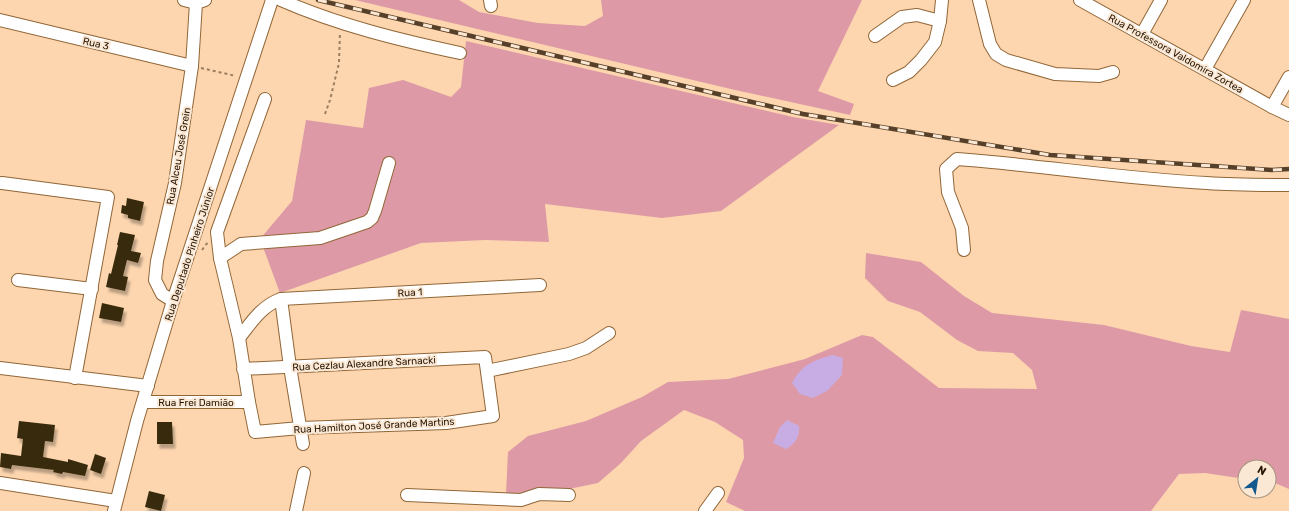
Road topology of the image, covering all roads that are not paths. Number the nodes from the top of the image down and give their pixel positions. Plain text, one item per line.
1 (272, 0) edge
2 (281, 0) edge
3 (942, 0) edge
4 (980, 0) edge
5 (1080, 0) edge
6 (1161, 0) edge
7 (1244, 0) edge
8 (195, 1) edge
9 (0, 20) edge
10 (940, 21) junction
11 (1142, 34) junction
12 (875, 36) dead end
13 (460, 53) dead end
14 (192, 66) junction
15 (1205, 69) junction
16 (1113, 72) dead end
17 (1289, 77) edge
18 (893, 80) dead end
19 (264, 99) dead end
20 (1272, 107) junction
21 (1289, 115) edge
22 (388, 163) dead end
23 (2, 183) dead end
24 (1289, 185) edge
25 (964, 250) dead end
26 (220, 258) junction
27 (18, 280) dead end
28 (540, 286) dead end
29 (92, 290) junction
30 (281, 299) junction
31 (173, 301) junction
32 (609, 333) dead end
33 (239, 338) junction
34 (290, 366) junction
35 (0, 368) edge
36 (243, 369) junction
37 (487, 371) junction
38 (75, 378) junction
39 (148, 386) junction
40 (142, 402) junction
41 (249, 402) junction
42 (300, 428) junction
43 (303, 444) dead end
44 (304, 473) dead end
45 (0, 484) edge
46 (718, 493) dead end
47 (408, 495) dead end
48 (569, 495) dead end
49 (488, 505) edge
50 (115, 506) edge
51 (296, 511) edge
52 (705, 511) edge

1 - 31 street, Rua Deputado Pinheiro Júnior
2 - 13 street
3 - 10 street
4 - 16 street
5 - 11 street, Rua Professora Valdomira Zortea
6 - 11 street
7 - 15 street
8 - 14 street, Rua Alceu José Grein
9 - 14 street, Rua 3
10 - 12 street
10 - 18 street
11 - 15 street, Rua Professora Valdomira Zortea
14 - 31 street, Rua Alceu José Grein
15 - 20 street, Rua Professora Valdomira Zortea
17 - 20 street
19 - 26 street
20 - 21 street, Rua Professora Valdomira Zortea
22 - 26 street
23 - 29 street
24 - 25 street
26 - 33 street
27 - 29 street
28 - 30 street, Rua 1
29 - 38 street
30 - 33 street
30 - 34 street
31 - 39 street, Rua Deputado Pinheiro Júnior
32 - 37 street
33 - 36 street
34 - 36 street, Rua Cezlau Alexandre Sarnacki
34 - 37 street, Rua Cezlau Alexandre Sarnacki
34 - 42 street
35 - 38 street
36 - 41 street
37 - 42 street, Rua Hamilton José Grande Martins
38 - 39 street
39 - 40 street, Rua Deputado Pinheiro Júnior
40 - 41 street, Rua Frei Damião
40 - 50 street, Rua Deputado Pinheiro Júnior
41 - 42 street, Rua Hamilton José Grande Martins
42 - 43 street
44 - 51 street
45 - 50 street
46 - 52 street
47 - 49 street
48 - 49 street

